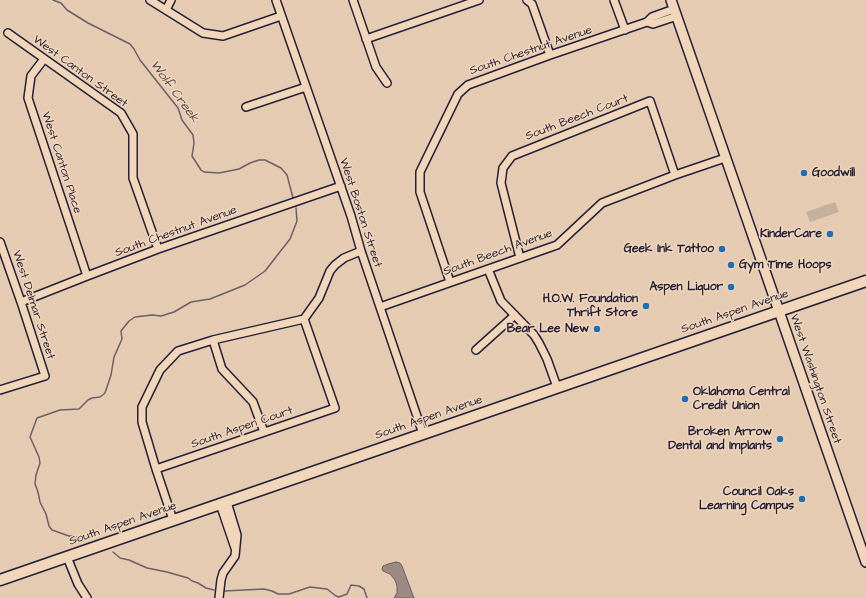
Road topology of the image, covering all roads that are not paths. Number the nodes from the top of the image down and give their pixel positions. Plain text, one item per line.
1 (150, 0) edge
2 (171, 0) edge
3 (276, 0) edge
4 (353, 0) edge
5 (479, 0) edge
6 (527, 0) edge
7 (614, 0) edge
8 (674, 8) edge
9 (166, 10) junction
10 (282, 16) junction
11 (625, 30) junction
12 (8, 33) dead end
13 (366, 39) junction
14 (550, 55) junction
15 (44, 59) junction
16 (387, 83) dead end
17 (306, 87) junction
18 (246, 106) dead end
19 (725, 158) junction
20 (675, 175) junction
21 (340, 186) junction
22 (0, 242) edge
23 (158, 249) junction
24 (361, 251) junction
25 (520, 258) junction
26 (488, 269) junction
27 (87, 276) junction
28 (866, 280) edge
29 (450, 282) junction
30 (21, 302) junction
31 (380, 307) junction
32 (779, 311) junction
33 (515, 315) junction
34 (304, 319) junction
35 (213, 340) junction
36 (476, 350) dead end
37 (557, 387) junction
38 (0, 390) edge
39 (264, 432) junction
40 (423, 434) junction
41 (156, 469) junction
42 (223, 503) junction
43 (173, 520) junction
44 (67, 557) junction
45 (866, 562) edge
46 (0, 580) edge
47 (87, 598) edge
48 (219, 598) edge

1 - 9 street
2 - 9 street
3 - 10 street, West Boston Street
4 - 13 street
5 - 13 street
6 - 14 street
7 - 11 street
8 - 11 street, South Chestnut Avenue
8 - 19 main road, West Washington Street
9 - 10 street
10 - 17 street, West Boston Street
11 - 14 street, South Chestnut Avenue
12 - 15 street, West Canton Street
13 - 16 street
14 - 29 street, South Chestnut Avenue
15 - 23 street, West Canton Street
15 - 27 street, West Canton Place
17 - 18 street
17 - 21 street, West Boston Street
19 - 20 street, South Beech Avenue
19 - 32 main road, West Washington Street
20 - 25 street, South Beech Avenue
20 - 25 street, South Beech Court
21 - 23 street, South Chestnut Avenue
21 - 24 street, West Boston Street
22 - 30 street, West Delmar Street
23 - 27 street, South Chestnut Avenue
24 - 31 street, West Boston Street
24 - 34 street
25 - 26 street, South Beech Avenue
26 - 29 street, South Beech Avenue
26 - 33 street
27 - 30 street, South Chestnut Avenue
28 - 32 main road, South Aspen Avenue
29 - 31 street, South Beech Avenue
30 - 38 street, West Delmar Street
31 - 40 street, West Boston Street
32 - 37 main road, South Aspen Avenue
32 - 45 main road, West Washington Street
33 - 36 street
33 - 37 street
34 - 35 street
34 - 39 street, South Aspen Court
35 - 39 street
35 - 41 street
37 - 40 main road, South Aspen Avenue
39 - 41 street, South Aspen Court
40 - 42 main road, South Aspen Avenue
41 - 43 street
42 - 43 main road, South Aspen Avenue
42 - 48 street
43 - 44 main road, South Aspen Avenue
44 - 46 main road, South Aspen Avenue
44 - 47 street

